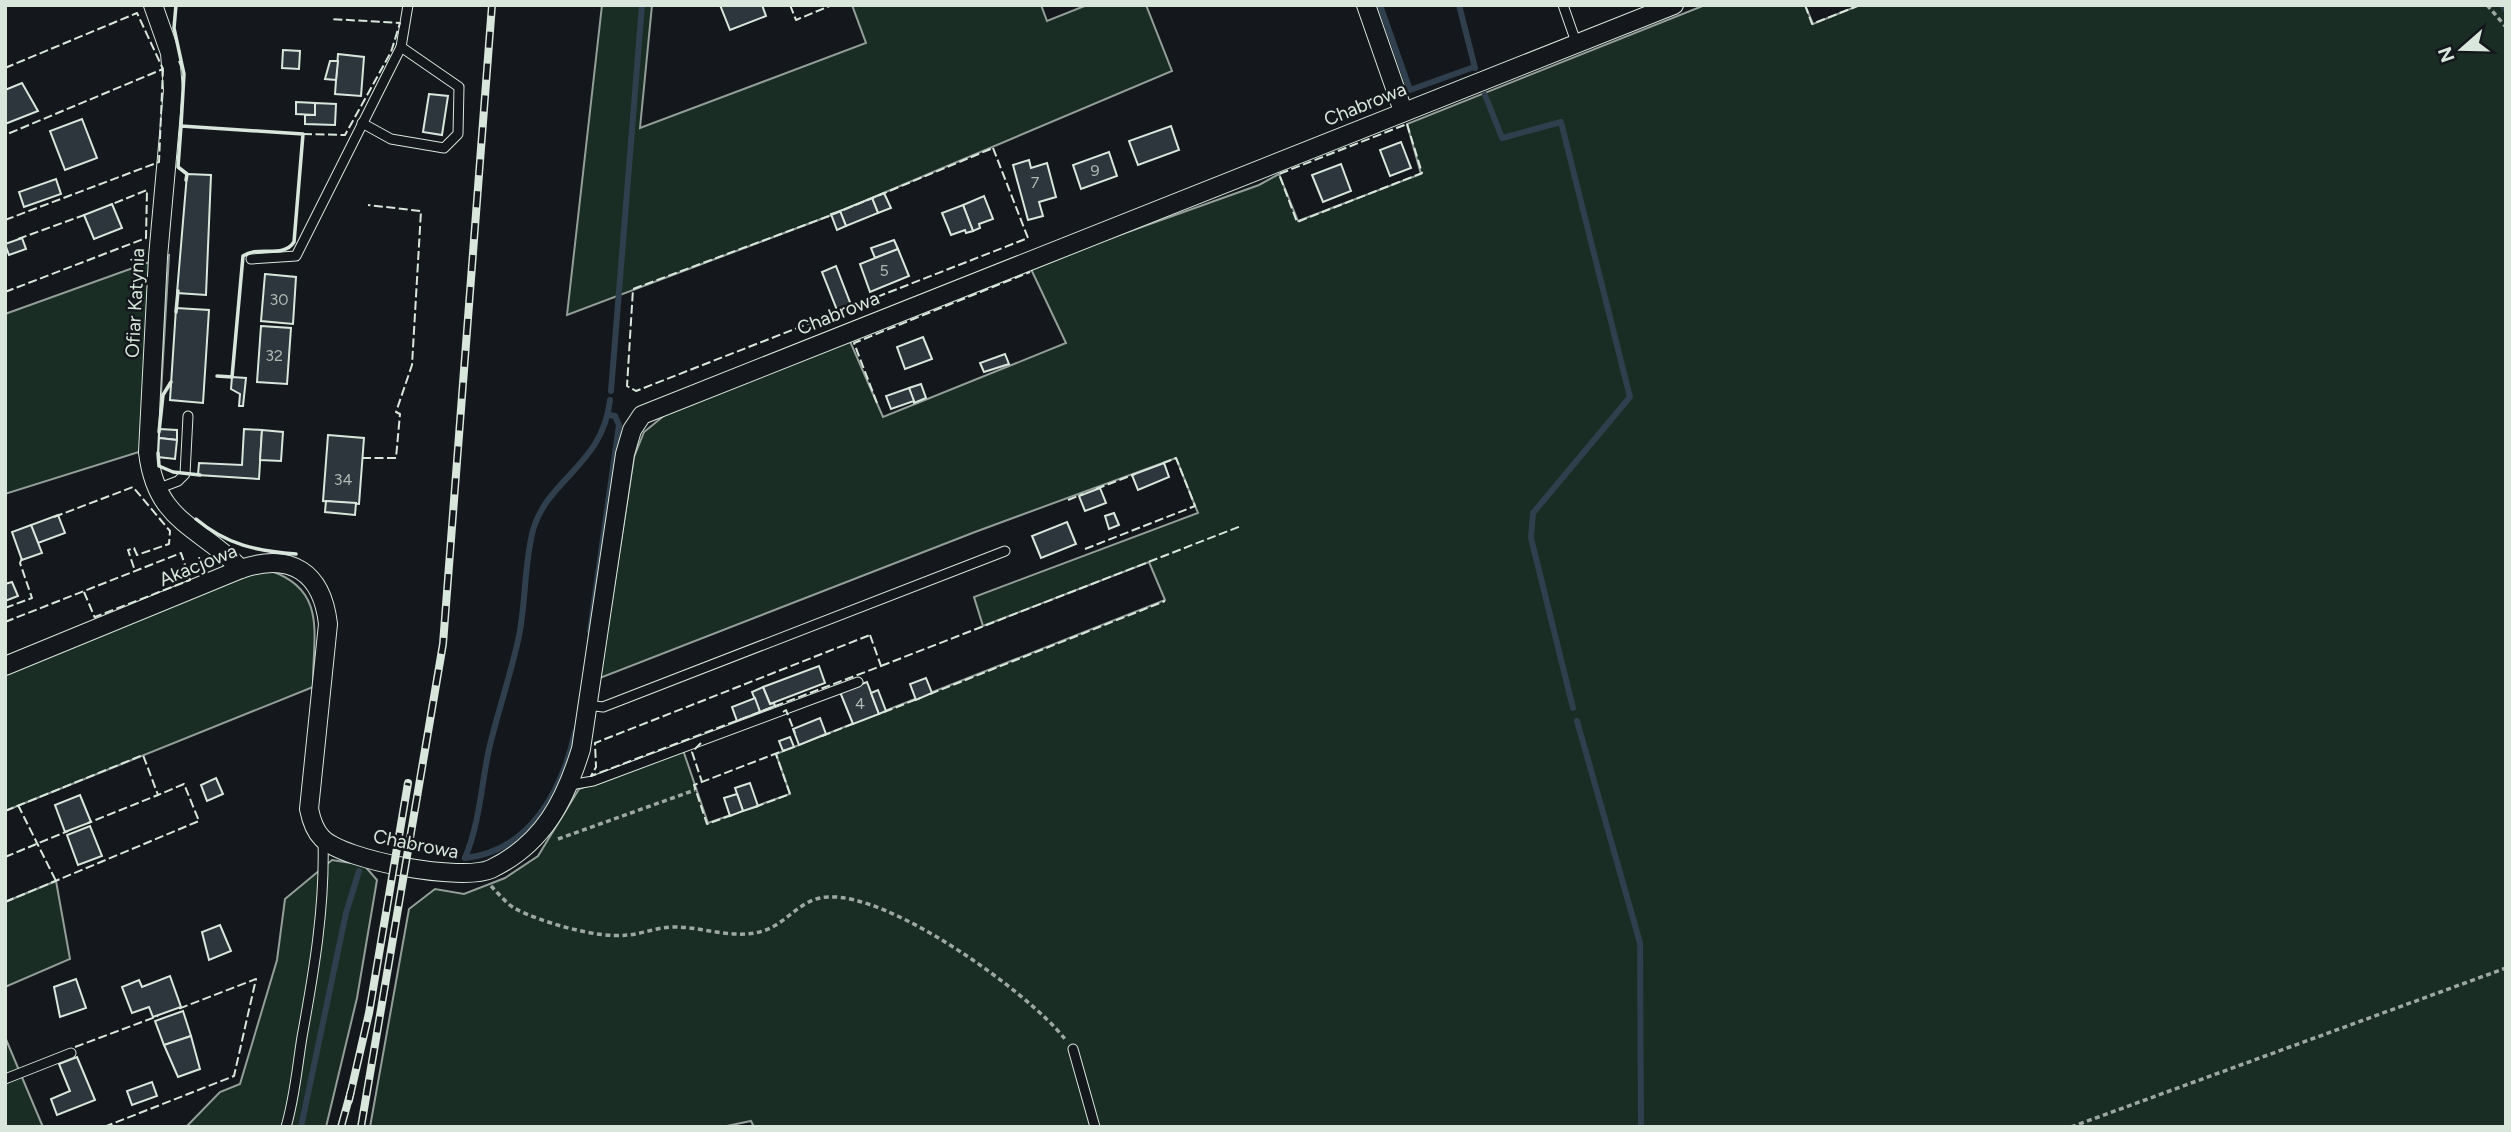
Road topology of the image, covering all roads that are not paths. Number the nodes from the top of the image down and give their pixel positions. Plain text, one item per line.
1 (153, 5) edge
2 (408, 5) edge
3 (1366, 5) edge
4 (1563, 5) edge
5 (1674, 5) edge
6 (1576, 42) junction
7 (401, 47) junction
8 (1403, 111) junction
9 (362, 123) junction
10 (251, 259) dead end
11 (188, 415) dead end
12 (155, 489) junction
13 (1004, 551) dead end
14 (241, 569) junction
15 (5, 666) edge
16 (858, 682) dead end
17 (587, 705) junction
18 (570, 785) junction
19 (323, 840) junction
20 (1073, 1049) road end
21 (71, 1053) dead end
22 (5, 1079) edge
23 (286, 1127) edge
24 (1095, 1127) edge

1 - 12 street, Ofiar Katynia
2 - 7 lane
3 - 8 street
4 - 6 lane
5 - 6 street, Chabrowa
6 - 8 street, Chabrowa
7 - 9 lane
7 - 9 lane
8 - 17 street, Chabrowa
9 - 10 lane
11 - 12 lane
12 - 14 street, Ofiar Katynia
13 - 17 lane
14 - 15 street, Akacjowa
14 - 19 street, Akacjowa
16 - 18 lane
17 - 18 street, Chabrowa
18 - 19 street, Chabrowa
19 - 23 lane
20 - 24 lane
21 - 22 lane

